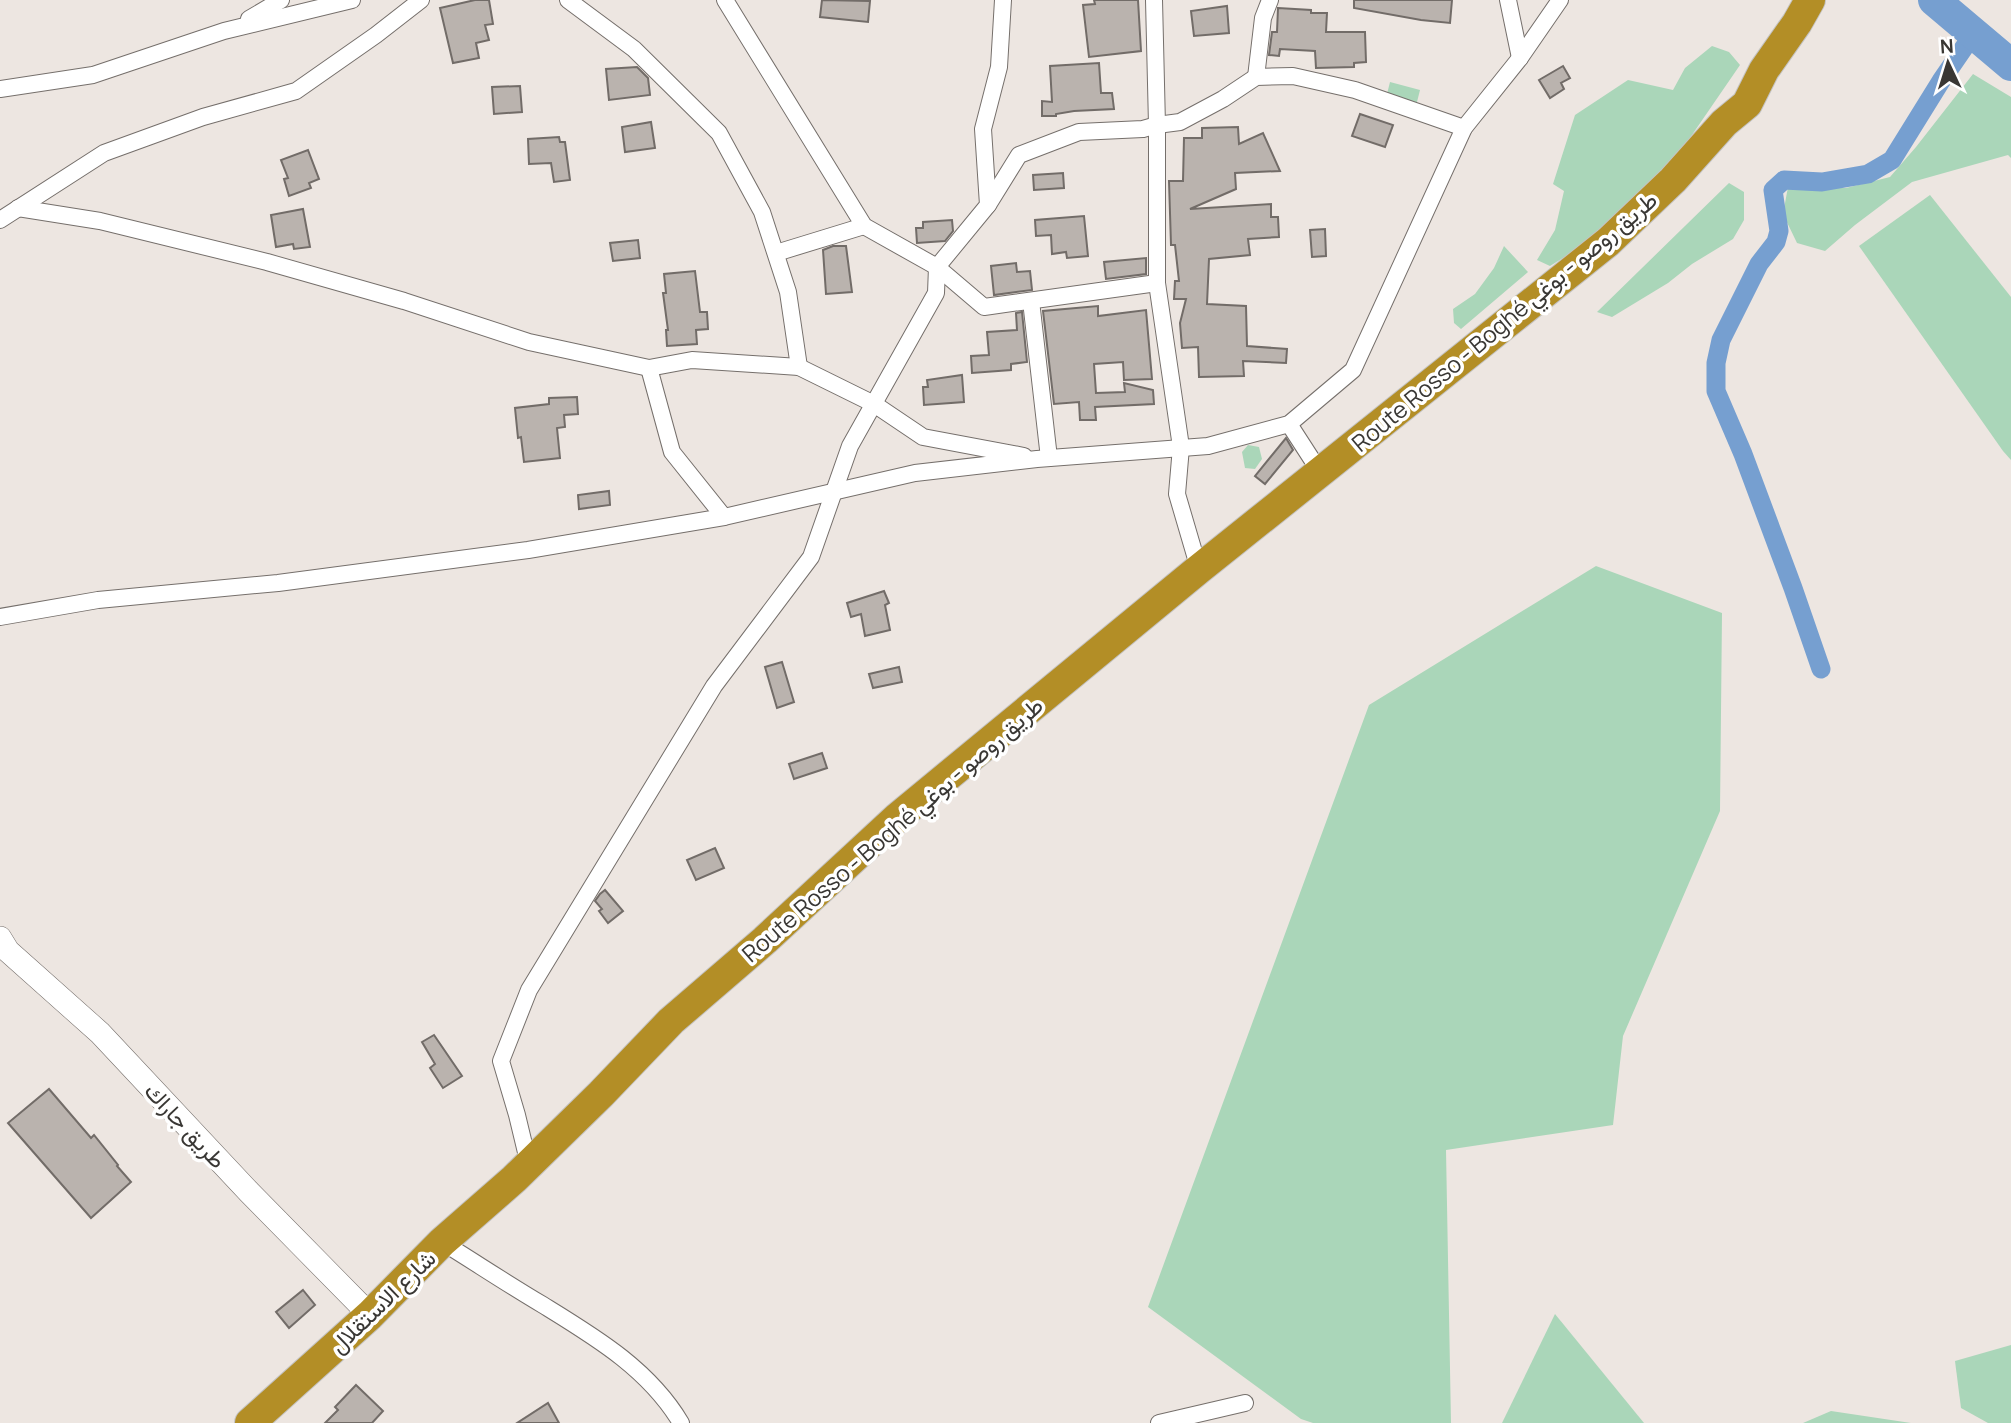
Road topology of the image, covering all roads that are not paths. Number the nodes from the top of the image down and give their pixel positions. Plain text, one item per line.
1 (281, 0) edge
2 (352, 0) edge
3 (421, 0) edge
4 (568, 0) edge
5 (725, 0) edge
6 (1003, 0) edge
7 (1154, 0) edge
8 (1270, 0) edge
9 (1508, 0) edge
10 (1560, 0) edge
11 (1803, 11) edge
12 (231, 29) junction
13 (1520, 58) junction
14 (1256, 77) junction
15 (0, 89) edge
16 (1157, 125) junction
17 (1464, 128) junction
18 (988, 205) junction
19 (18, 208) junction
20 (0, 220) edge
21 (864, 226) junction
22 (776, 253) junction
23 (937, 267) junction
24 (1157, 283) junction
25 (1031, 301) junction
26 (649, 368) junction
27 (799, 368) junction
28 (874, 404) junction
29 (1289, 424) junction
30 (1181, 447) junction
31 (1043, 458) junction
32 (1320, 472) junction
33 (834, 492) junction
34 (724, 517) junction
35 (1199, 569) junction
36 (0, 617) edge
37 (3, 948) edge
38 (521, 1172) junction
39 (442, 1242) junction
40 (370, 1315) junction
41 (1245, 1403) dead end
42 (250, 1423) edge
43 (681, 1423) edge
44 (1159, 1423) edge

1 - 12 street
2 - 12 street
3 - 19 street
4 - 22 street
5 - 21 street
6 - 18 street
7 - 16 street
8 - 14 street
9 - 13 street
10 - 13 street
11 - 32 highway, Route Rosso - Boghé طريق روصو - بوغي
12 - 15 street
13 - 17 street
14 - 16 street
14 - 17 street
16 - 18 street
16 - 24 street
17 - 29 street
18 - 23 street
19 - 20 street
19 - 26 street
21 - 22 street
21 - 23 street
22 - 27 street
23 - 25 street
23 - 28 street
24 - 25 street
24 - 30 street
25 - 31 street
26 - 27 street
26 - 34 street
27 - 28 street
28 - 31 street
28 - 33 street
29 - 30 street
29 - 32 street
30 - 31 street
30 - 35 street
31 - 33 street
32 - 35 highway, Route Rosso - Boghé طريق روصو - بوغي
33 - 34 street
33 - 38 street
34 - 36 street
35 - 38 highway, Route Rosso - Boghé طريق روصو - بوغي
37 - 40 street, طريق جاراك
38 - 39 highway, شارع الاستقلال
39 - 40 highway, شارع الاستقلال
39 - 43 street
40 - 42 highway, شارع الاستقلال
41 - 44 street

